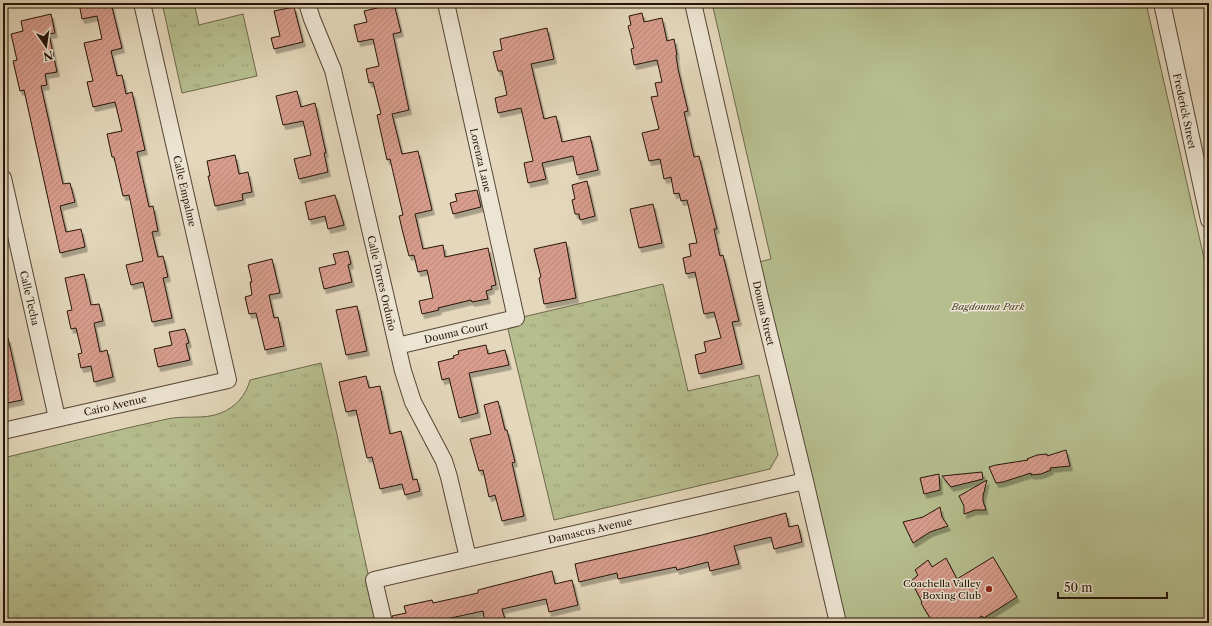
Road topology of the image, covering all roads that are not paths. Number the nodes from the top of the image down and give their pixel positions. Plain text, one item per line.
1 (142, 3) edge
2 (307, 3) edge
3 (446, 3) edge
4 (693, 3) edge
5 (1162, 3) edge
6 (3, 178) edge
7 (1209, 220) edge
8 (516, 318) joint
9 (397, 346) junction
10 (228, 380) joint
11 (57, 418) junction
12 (3, 431) edge
13 (805, 481) junction
14 (468, 558) junction
15 (384, 623) edge
16 (838, 623) edge

1 - 10 street, Calle Empalme
2 - 9 street, Calle Torres Orduño
3 - 8 street, Lorenza Lane
4 - 13 street, Douma Street
5 - 7 street, Frederick Street
6 - 11 street, Calle Techa
8 - 9 street, Douma Court
9 - 14 street, Calle Torres Orduño
10 - 11 street, Cairo Avenue
11 - 12 street, Cairo Avenue
13 - 14 street, Damascus Avenue
13 - 16 street, Douma Street
14 - 15 street, Damascus Avenue

